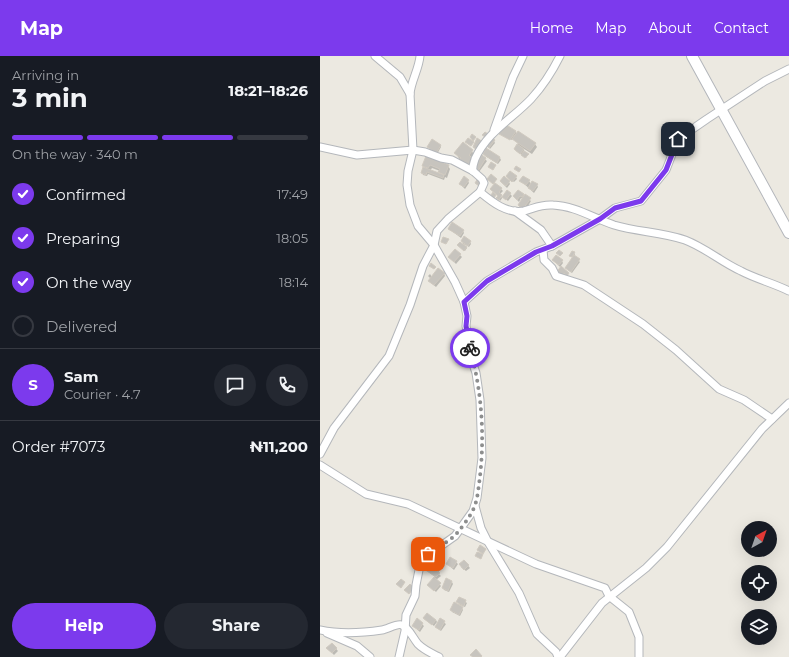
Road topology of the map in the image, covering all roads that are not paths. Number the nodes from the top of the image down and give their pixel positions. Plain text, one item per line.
1 (375, 56) edge
2 (420, 56) edge
3 (523, 56) edge
4 (560, 56) edge
5 (692, 56) edge
6 (789, 69) edge
7 (410, 94) junction
8 (722, 109) junction
9 (494, 131) junction
10 (320, 147) edge
11 (413, 150) junction
12 (473, 171) junction
13 (480, 192) junction
14 (515, 210) junction
15 (600, 219) junction
16 (789, 233) edge
17 (434, 245) junction
18 (552, 246) junction
19 (543, 250) junction
20 (789, 291) edge
21 (464, 302) junction
22 (789, 404) edge
23 (772, 419) junction
24 (320, 454) edge
25 (320, 465) edge
26 (475, 506) junction
27 (461, 528) junction
28 (488, 542) junction
29 (609, 596) junction
30 (405, 627) junction
31 (321, 630) edge
32 (370, 657) edge
33 (399, 657) edge
34 (439, 657) edge
35 (559, 657) edge
36 (639, 657) edge

1 - 7 street
2 - 7 street
3 - 9 street
4 - 9 street
5 - 8 main road
6 - 8 street
7 - 11 street
8 - 15 street
8 - 16 main road
9 - 12 street
10 - 11 street
11 - 12 street
11 - 17 street
12 - 13 street
13 - 14 street
13 - 17 street
14 - 15 street
14 - 18 street
15 - 18 street
15 - 20 street
17 - 21 street
17 - 24 street
18 - 19 street
19 - 21 street
19 - 23 street
21 - 26 street
22 - 23 street
23 - 29 street
25 - 27 street
26 - 27 street
26 - 28 street
27 - 28 street
27 - 30 street
28 - 29 street
28 - 35 street
29 - 35 street
29 - 36 street
30 - 31 street
30 - 33 street
30 - 34 street
31 - 32 street

